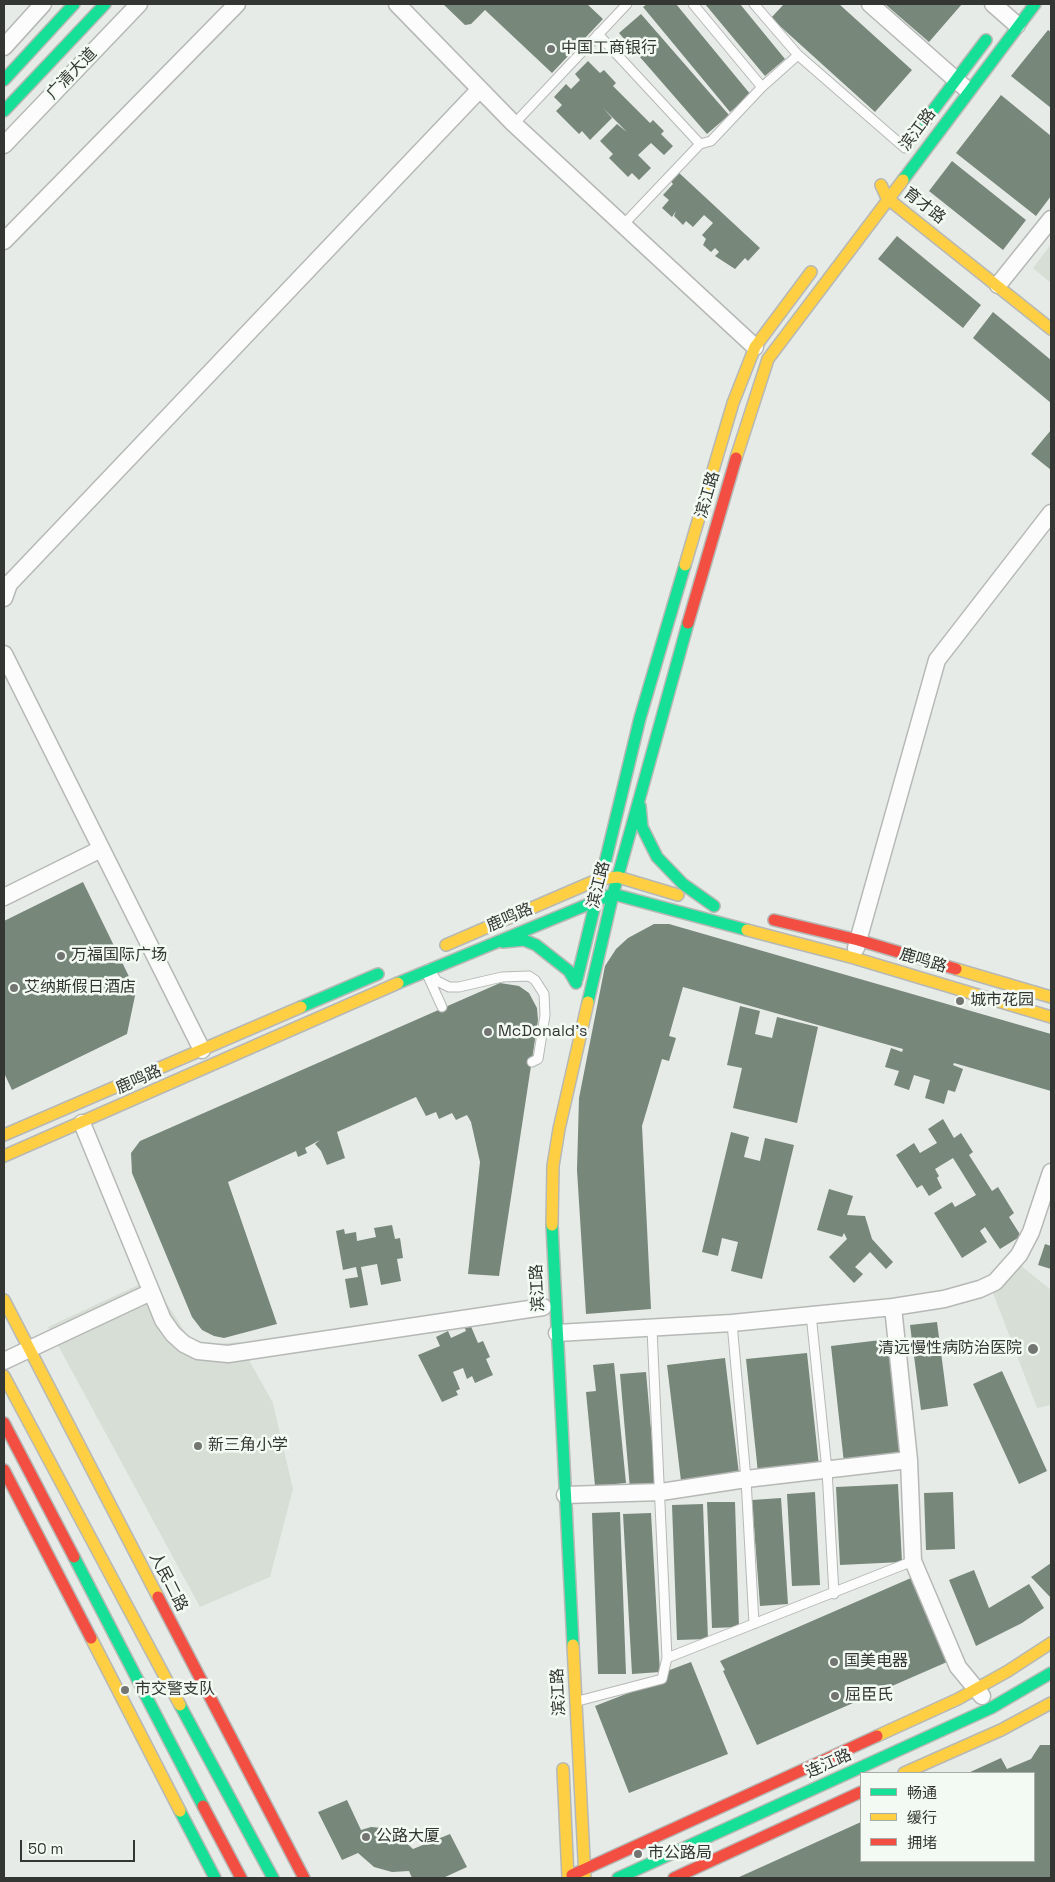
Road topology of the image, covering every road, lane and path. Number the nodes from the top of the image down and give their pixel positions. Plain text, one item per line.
1 (43, 4) edge
2 (74, 4) edge
3 (105, 4) edge
4 (139, 4) edge
5 (237, 4) edge
6 (397, 4) edge
7 (627, 4) edge
8 (692, 4) edge
9 (754, 4) edge
10 (870, 4) edge
11 (993, 4) edge
12 (1035, 4) edge
13 (1006, 19) edge
14 (598, 34) junction
15 (4, 47) edge
16 (798, 55) junction
17 (4, 80) edge
18 (955, 80) junction
19 (762, 87) junction
20 (480, 89) junction
21 (968, 90) junction
22 (4, 111) edge
23 (514, 124) junction
24 (700, 144) junction
25 (908, 144) joint
26 (4, 145) edge
27 (899, 190) junction
28 (887, 198) junction
29 (1051, 218) edge
30 (623, 225) junction
31 (4, 241) edge
32 (820, 260) dead end
33 (1005, 277) junction
34 (1051, 329) edge
35 (755, 347) junction
36 (1051, 513) edge
37 (4, 598) edge
38 (4, 654) edge
39 (639, 793) junction
40 (101, 849) junction
41 (618, 877) junction
42 (599, 879) junction
43 (613, 894) junction
44 (4, 897) edge
45 (595, 900) junction
46 (762, 917) dead end
47 (858, 940) junction
48 (487, 946) junction
49 (437, 949) dead end
50 (854, 958) junction
51 (391, 968) dead end
52 (427, 970) junction
53 (1051, 997) edge
54 (442, 1007) dead end
55 (1051, 1018) edge
56 (202, 1050) junction
57 (532, 1062) dead end
58 (82, 1123) junction
59 (4, 1135) edge
60 (4, 1156) edge
61 (1051, 1172) edge
62 (152, 1292) junction
63 (4, 1300) edge
64 (543, 1307) dead end
65 (893, 1307) junction
66 (811, 1314) junction
67 (732, 1323) junction
68 (652, 1329) junction
69 (557, 1333) junction
70 (29, 1348) junction
71 (4, 1361) edge
72 (4, 1376) edge
73 (4, 1422) edge
74 (909, 1460) junction
75 (4, 1470) edge
76 (828, 1470) junction
77 (746, 1479) junction
78 (661, 1492) junction
79 (565, 1495) junction
80 (914, 1561) junction
81 (834, 1594) junction
82 (754, 1624) junction
83 (1051, 1643) edge
84 (667, 1658) junction
85 (1051, 1673) edge
86 (976, 1689) junction
87 (576, 1702) junction
88 (1051, 1703) edge
89 (992, 1708) junction
90 (976, 1741) junction
91 (562, 1759) dead end
92 (906, 1772) edge
93 (933, 1772) edge
94 (860, 1792) edge
95 (860, 1805) edge
96 (585, 1873) edge
97 (215, 1878) edge
98 (241, 1878) edge
99 (272, 1878) edge
100 (304, 1878) edge
101 (567, 1878) edge
102 (618, 1878) edge
103 (674, 1878) edge
104 (699, 1878) edge

1 - 15 street
2 - 17 main road
3 - 22 main road, 广清大道
4 - 26 street, 广清大道
5 - 31 street
6 - 20 street
7 - 14 lane
8 - 19 lane
9 - 16 lane
10 - 18 street
11 - 13 street
12 - 13 main road, 滨江路
13 - 18 main road, 滨江路
13 - 21 main road, 滨江路
14 - 23 lane
14 - 24 lane
16 - 19 lane
16 - 25 lane
18 - 21 street
18 - 25 main road, 滨江路
19 - 24 lane
20 - 23 street
20 - 37 street
21 - 27 main road, 滨江路
23 - 30 street
24 - 30 lane
27 - 28 main road, 滨江路
27 - 28 main road, 育才路
28 - 33 main road, 育才路
28 - 39 main road, 滨江路
29 - 33 street
30 - 35 street
32 - 35 main road, 滨江路
33 - 34 main road, 育才路
35 - 42 main road, 滨江路
36 - 47 street
38 - 40 street
39 - 41 main road, 滨江路
39 - 41 main road, 鹿鸣路
40 - 44 street
40 - 56 street
41 - 42 main road, 鹿鸣路
41 - 43 main road, 滨江路
42 - 45 main road, 滨江路
42 - 49 main road, 鹿鸣路
43 - 45 main road, 鹿鸣路
43 - 50 main road, 鹿鸣路
43 - 69 main road, 滨江路
45 - 48 main road, 鹿鸣路
45 - 48 main road, 滨江路
46 - 47 main road, 鹿鸣路
47 - 50 street
47 - 53 main road, 鹿鸣路
48 - 52 main road, 鹿鸣路
50 - 55 main road, 鹿鸣路
51 - 56 main road, 鹿鸣路
52 - 54 lane
52 - 57 lane
52 - 58 main road, 鹿鸣路
56 - 59 main road, 鹿鸣路
58 - 60 main road, 鹿鸣路
58 - 62 street
61 - 65 street
62 - 64 street
62 - 70 street
63 - 70 main road, 人民二路
65 - 66 street
65 - 74 street
66 - 67 street
66 - 76 lane
67 - 68 street
67 - 77 lane
68 - 69 street
68 - 78 lane
69 - 79 main road, 滨江路
70 - 71 street
70 - 100 main road, 人民二路
72 - 99 main road
73 - 98 main road
74 - 76 street
74 - 80 street
75 - 97 main road
76 - 77 street
76 - 81 lane
77 - 78 street
77 - 82 lane
78 - 79 street
78 - 84 lane
79 - 87 main road, 滨江路
80 - 81 lane
80 - 86 street
81 - 82 lane
82 - 84 lane
83 - 86 main road
84 - 87 lane
85 - 89 main road, 连江路
86 - 89 street
86 - 96 main road
87 - 96 main road, 滨江路
88 - 90 main road
89 - 102 main road, 连江路
90 - 92 main road
90 - 93 main road
91 - 101 main road
94 - 103 main road
95 - 104 main road
96 - 101 main road

